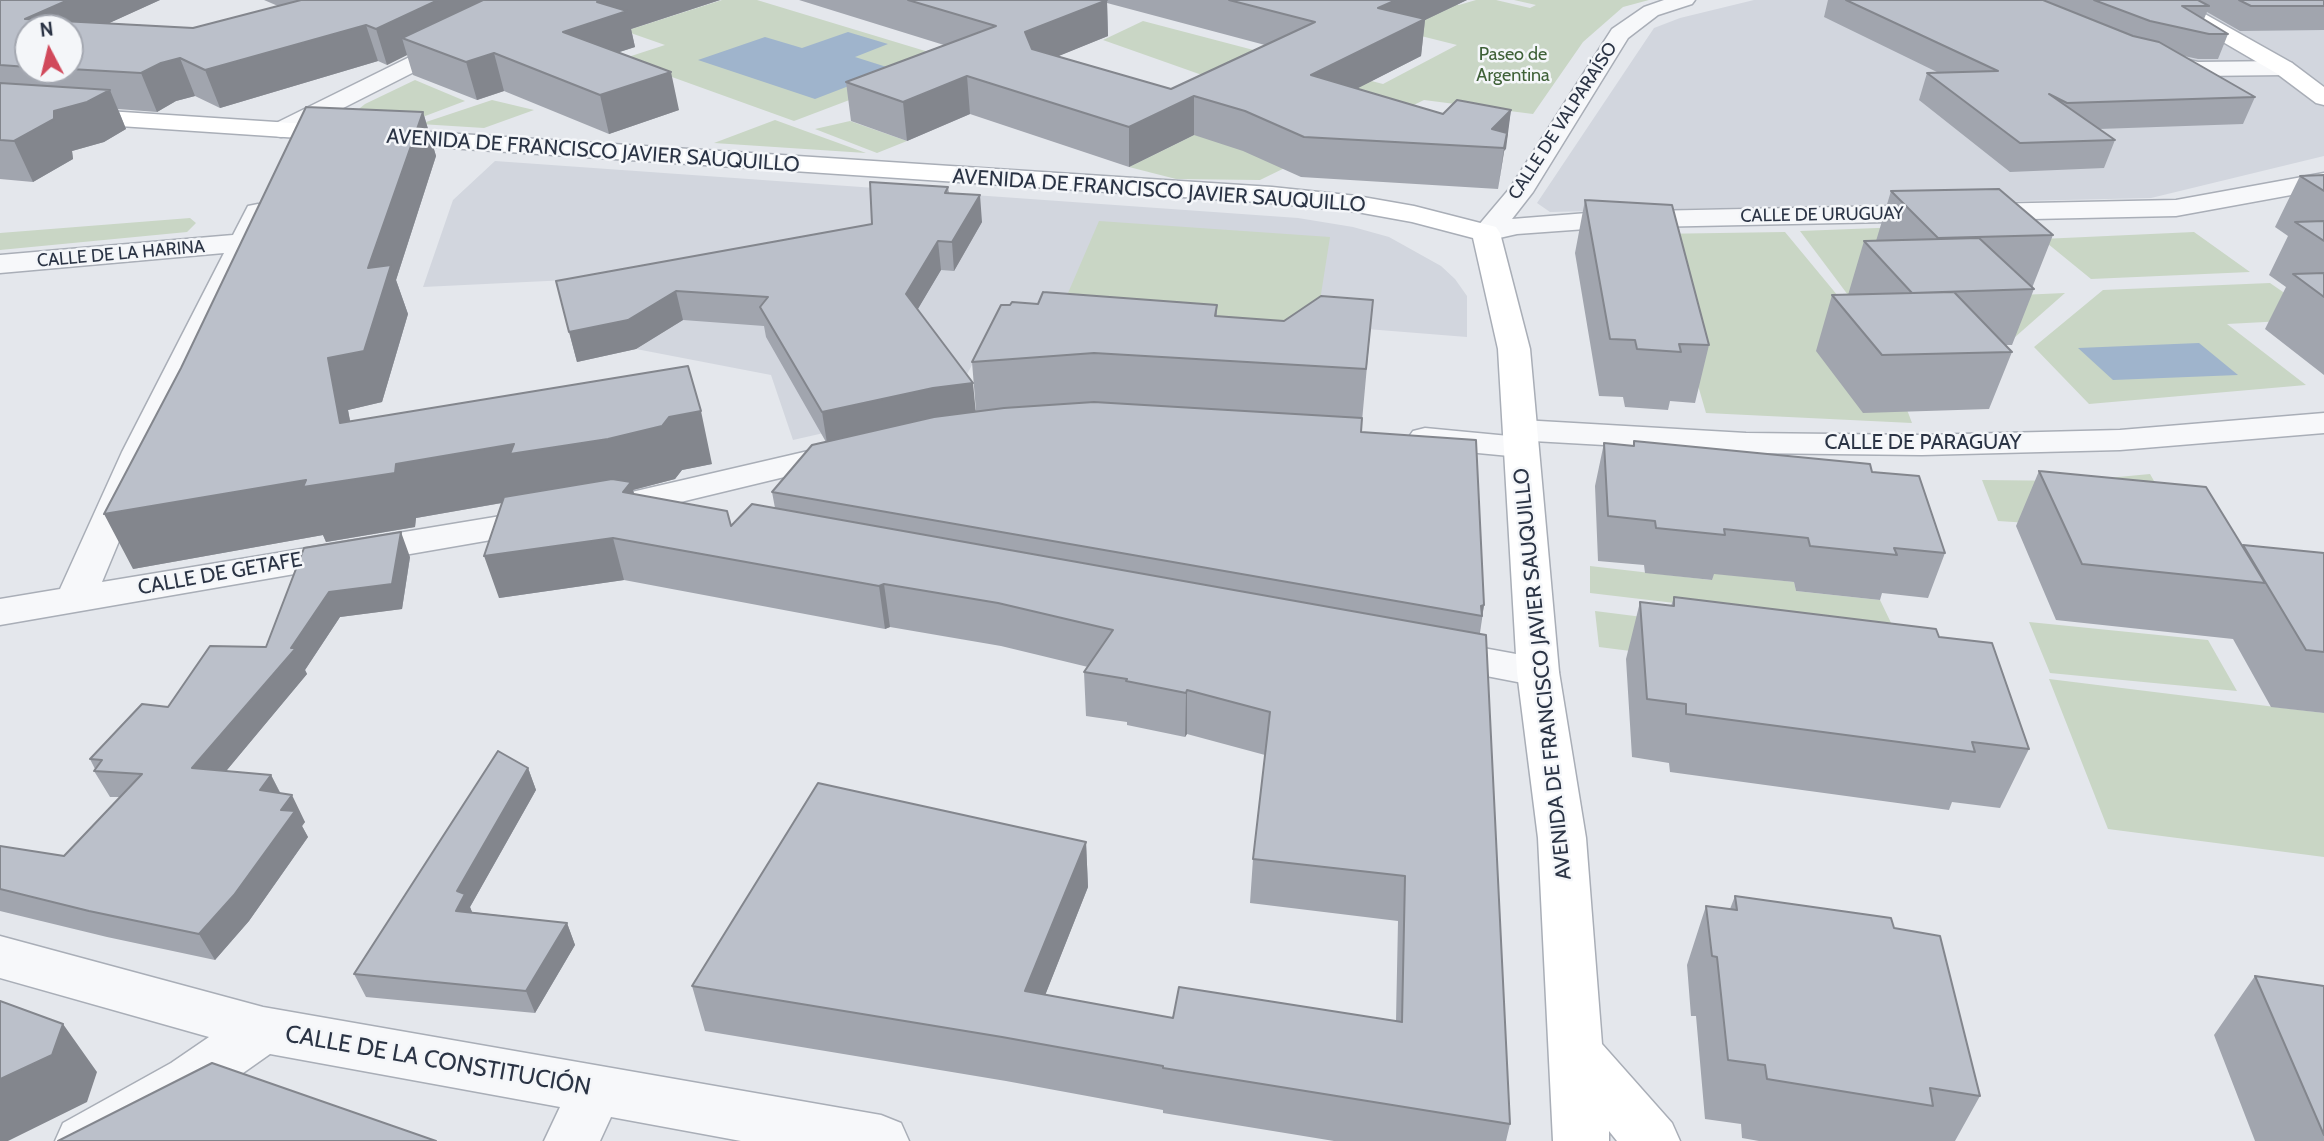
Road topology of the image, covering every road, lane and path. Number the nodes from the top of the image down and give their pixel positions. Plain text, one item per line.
1 (541, 0) edge
2 (1685, 0) edge
3 (2165, 0) edge
4 (2132, 54) edge
5 (2284, 68) junction
6 (2324, 98) edge
7 (0, 111) edge
8 (285, 151) junction
9 (2324, 181) edge
10 (1486, 233) junction
11 (241, 243) junction
12 (0, 264) edge
13 (2324, 423) edge
14 (1392, 435) edge
15 (1521, 439) junction
16 (884, 443) edge
17 (622, 506) junction
18 (704, 521) edge
19 (75, 599) junction
20 (0, 612) edge
21 (1398, 646) edge
22 (1538, 672) junction
23 (0, 957) edge
24 (263, 1030) junction
25 (1576, 1053) junction
26 (597, 1088) junction
27 (83, 1141) edge
28 (572, 1141) edge
29 (881, 1141) edge
30 (1581, 1141) edge
31 (1652, 1141) edge

1 - 8 street
2 - 10 street, CALLE DE VALPARAÍSO
3 - 5 main road
4 - 5 street
5 - 6 main road
7 - 8 main road, AVENIDA DE FRANCISCO JAVIER SAUQUILLO
8 - 10 main road, AVENIDA DE FRANCISCO JAVIER SAUQUILLO
8 - 11 street
9 - 10 street, CALLE DE URUGUAY
10 - 15 main road, AVENIDA DE FRANCISCO JAVIER SAUQUILLO
11 - 12 street, CALLE DE LA HARINA
11 - 19 street
13 - 15 street, CALLE DE PARAGUAY
14 - 15 street
15 - 22 main road, AVENIDA DE FRANCISCO JAVIER SAUQUILLO
16 - 17 street, CALLE DE GETAFE
17 - 18 street
17 - 19 street, CALLE DE GETAFE
19 - 20 street, CALLE DE GETAFE
21 - 22 street
22 - 25 main road, AVENIDA DE FRANCISCO JAVIER SAUQUILLO
23 - 24 street, CALLE DE LA CONSTITUCIÓN
24 - 26 street, CALLE DE LA CONSTITUCIÓN
24 - 27 street
25 - 30 main road, AVENIDA DE FRANCISCO JAVIER SAUQUILLO
25 - 31 main road
26 - 28 street
26 - 29 street, CALLE DE LA CONSTITUCIÓN

